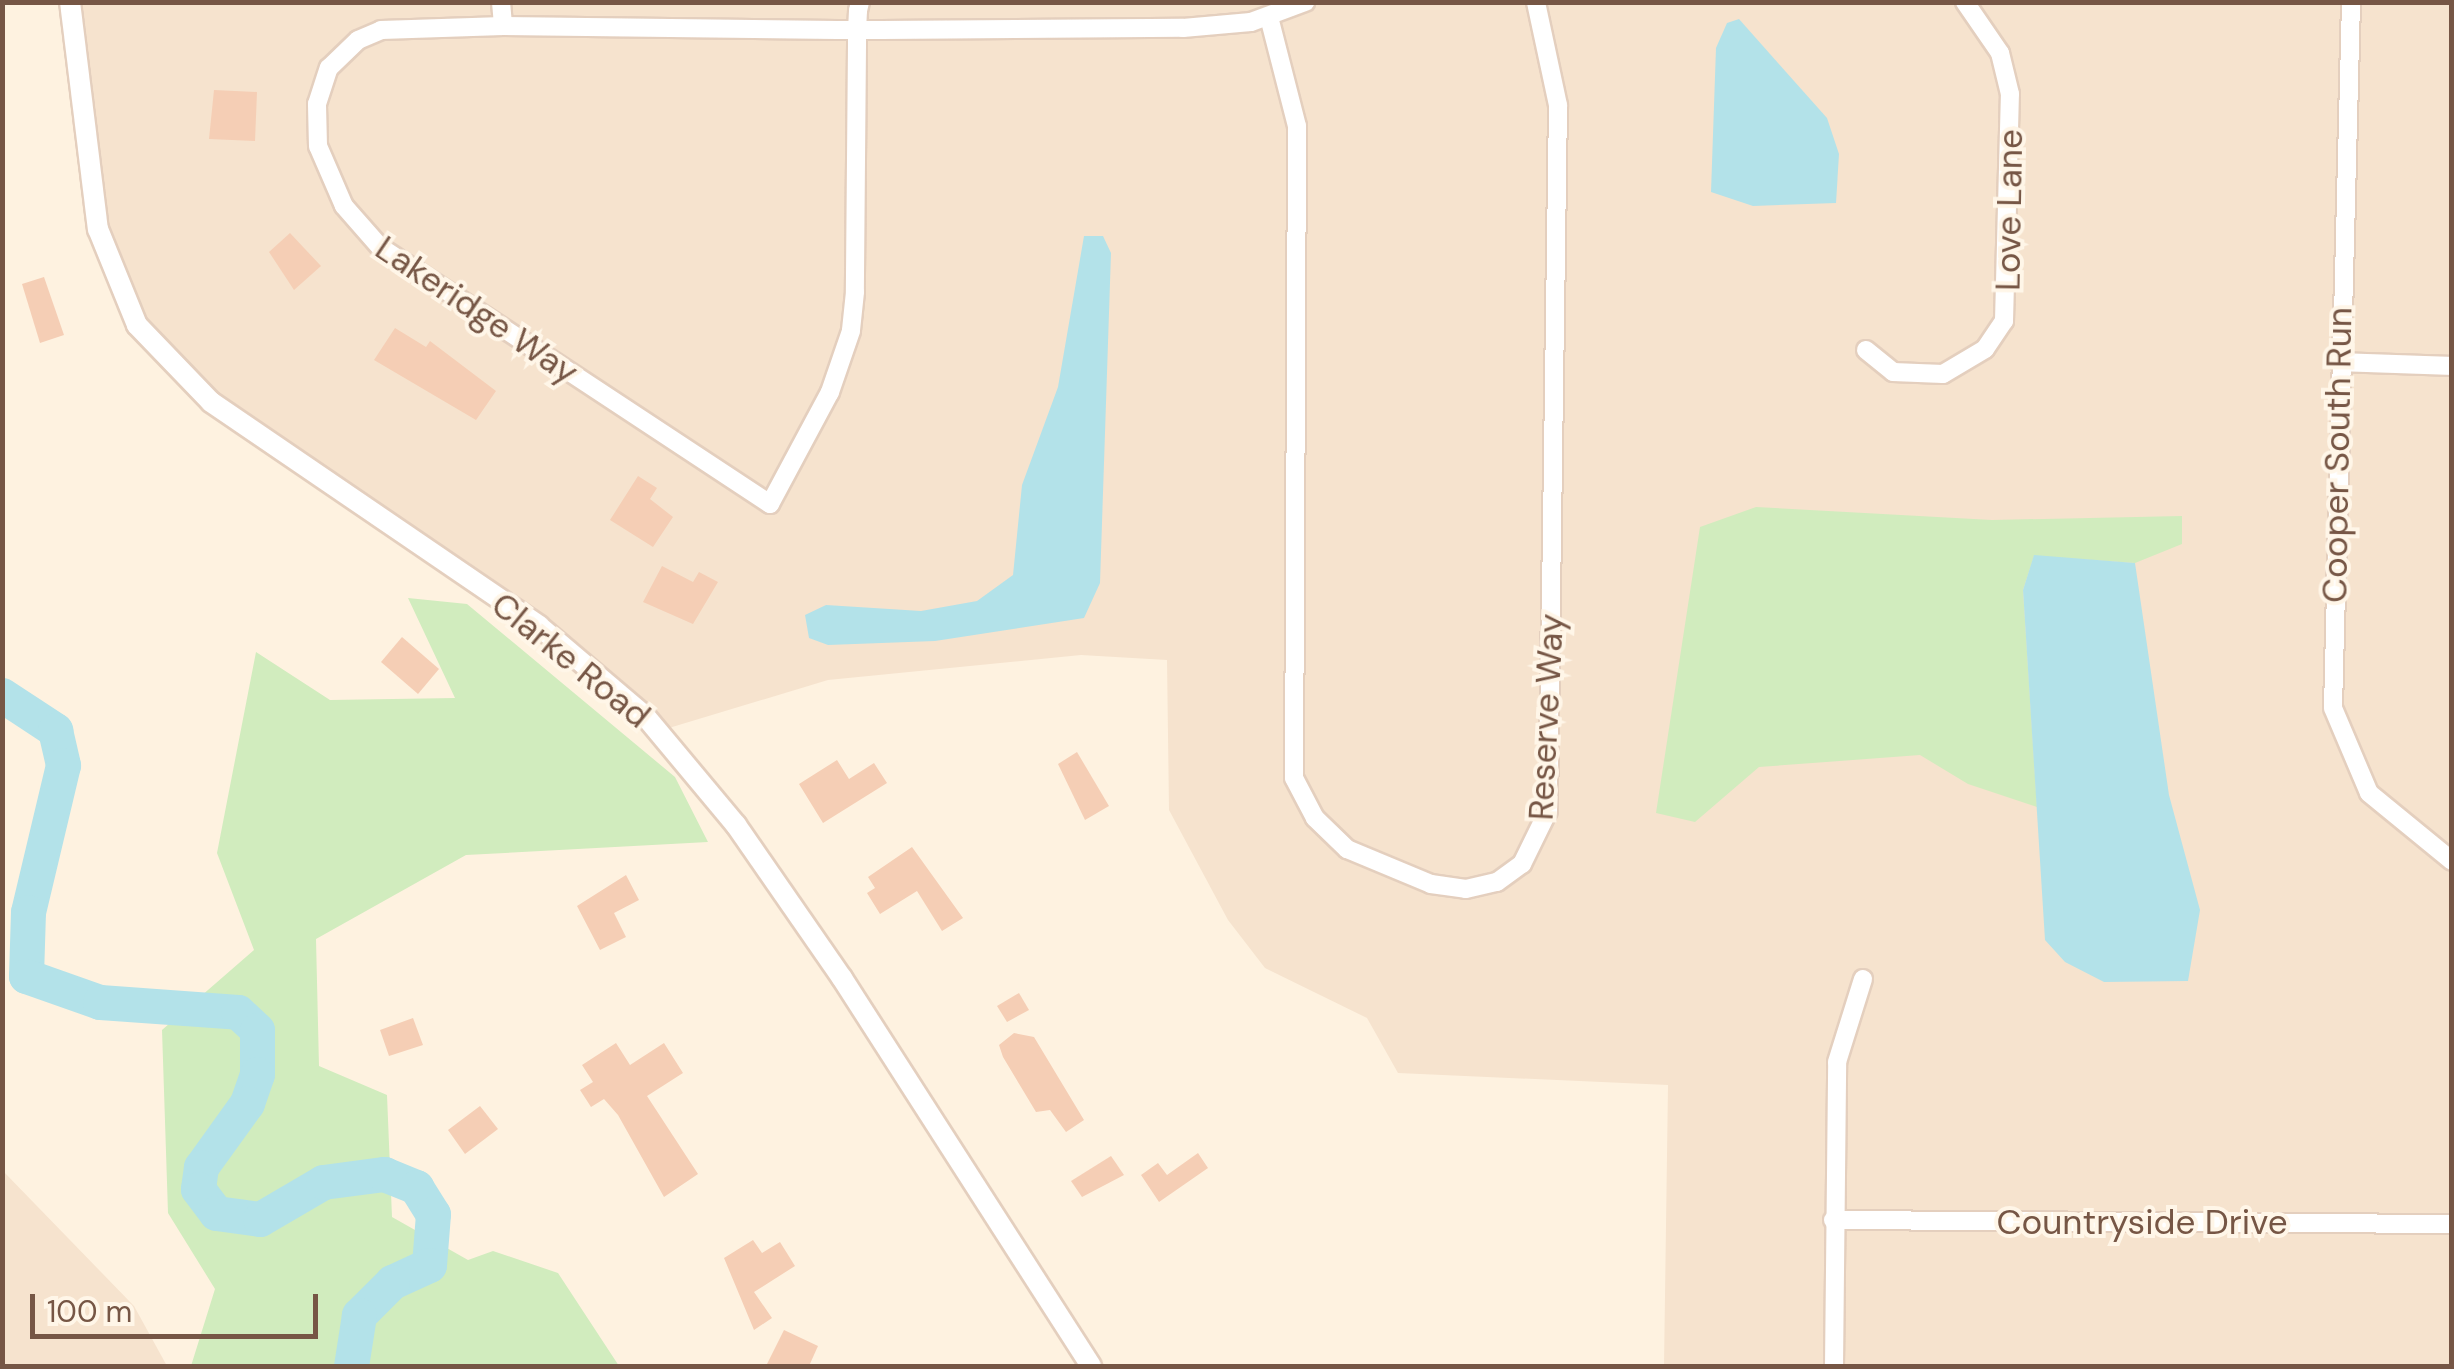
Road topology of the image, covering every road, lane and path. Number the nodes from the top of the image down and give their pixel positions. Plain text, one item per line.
1 (70, 2) edge
2 (501, 2) edge
3 (1305, 2) edge
4 (1536, 2) edge
5 (1965, 2) edge
6 (2351, 2) edge
7 (858, 3) edge
8 (1269, 17) junction
9 (503, 26) junction
10 (857, 30) junction
11 (1866, 350) dead end
12 (2339, 362) junction
13 (2452, 366) edge
14 (2452, 861) edge
15 (1863, 979) dead end
16 (1833, 1220) junction
17 (2452, 1224) edge
18 (1091, 1366) edge
19 (1834, 1366) edge

1 - 18 street, Clarke Road
2 - 9 street
3 - 8 street, Lakeridge Way
4 - 8 street, Reserve Way
5 - 11 street, Love Lane
6 - 12 street, Cooper South Run
7 - 10 street
8 - 10 street, Lakeridge Way
9 - 10 street, Lakeridge Way
9 - 10 street, Lakeridge Way
12 - 13 street
12 - 14 street, Cooper South Run
15 - 16 street
16 - 17 street, Countryside Drive
16 - 19 street

